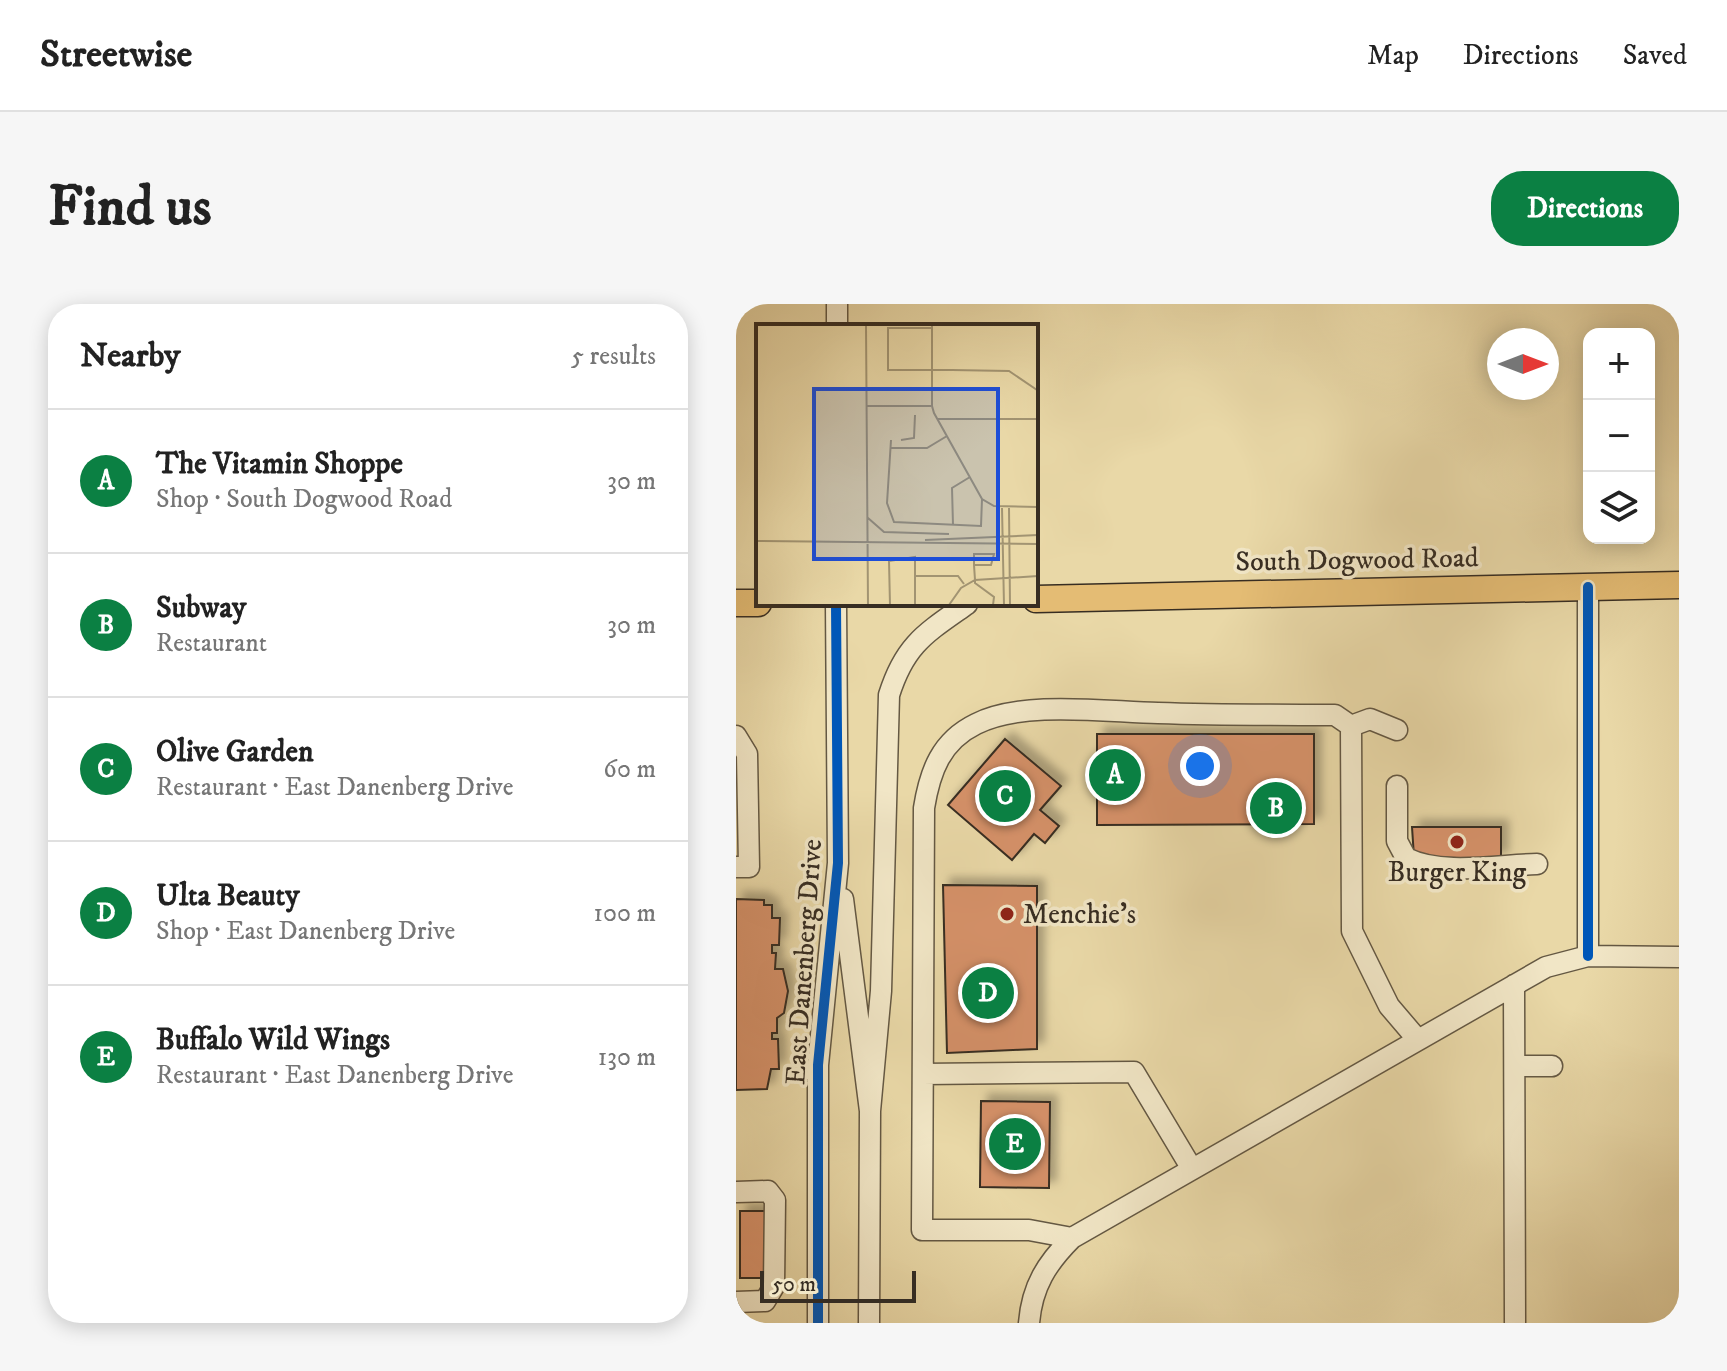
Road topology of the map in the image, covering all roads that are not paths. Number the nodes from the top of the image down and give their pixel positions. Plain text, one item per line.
1 (1679, 585) edge
2 (1588, 587) junction
3 (1038, 599) edge
4 (836, 606) edge
5 (964, 606) edge
6 (1351, 726) junction
7 (1397, 730) dead end
8 (736, 736) edge
9 (1397, 786) dead end
10 (838, 863) junction
11 (1537, 864) dead end
12 (736, 867) edge
13 (1588, 956) junction
14 (1679, 957) edge
15 (1514, 985) junction
16 (1418, 1040) junction
17 (1515, 1066) junction
18 (1552, 1066) dead end
19 (923, 1074) junction
20 (870, 1111) junction
21 (1192, 1169) junction
22 (736, 1192) edge
23 (1072, 1238) junction
24 (736, 1302) edge
25 (818, 1323) edge
26 (869, 1323) edge
27 (1029, 1323) edge
28 (1515, 1323) edge

1 - 2 main road, South Dogwood Road
2 - 3 main road, South Dogwood Road
2 - 13 street
4 - 10 street, East Danenberg Drive
5 - 20 street
6 - 7 street
6 - 16 street
6 - 19 street
8 - 12 street
9 - 11 street
10 - 20 street, East Danenberg Drive
10 - 25 street, East Danenberg Drive
13 - 14 street
13 - 15 street
15 - 16 street
15 - 17 street
16 - 21 street
17 - 18 street
17 - 28 street
19 - 21 street
19 - 23 street
20 - 26 street, East Danenberg Drive
21 - 23 street
22 - 24 street
23 - 27 street

